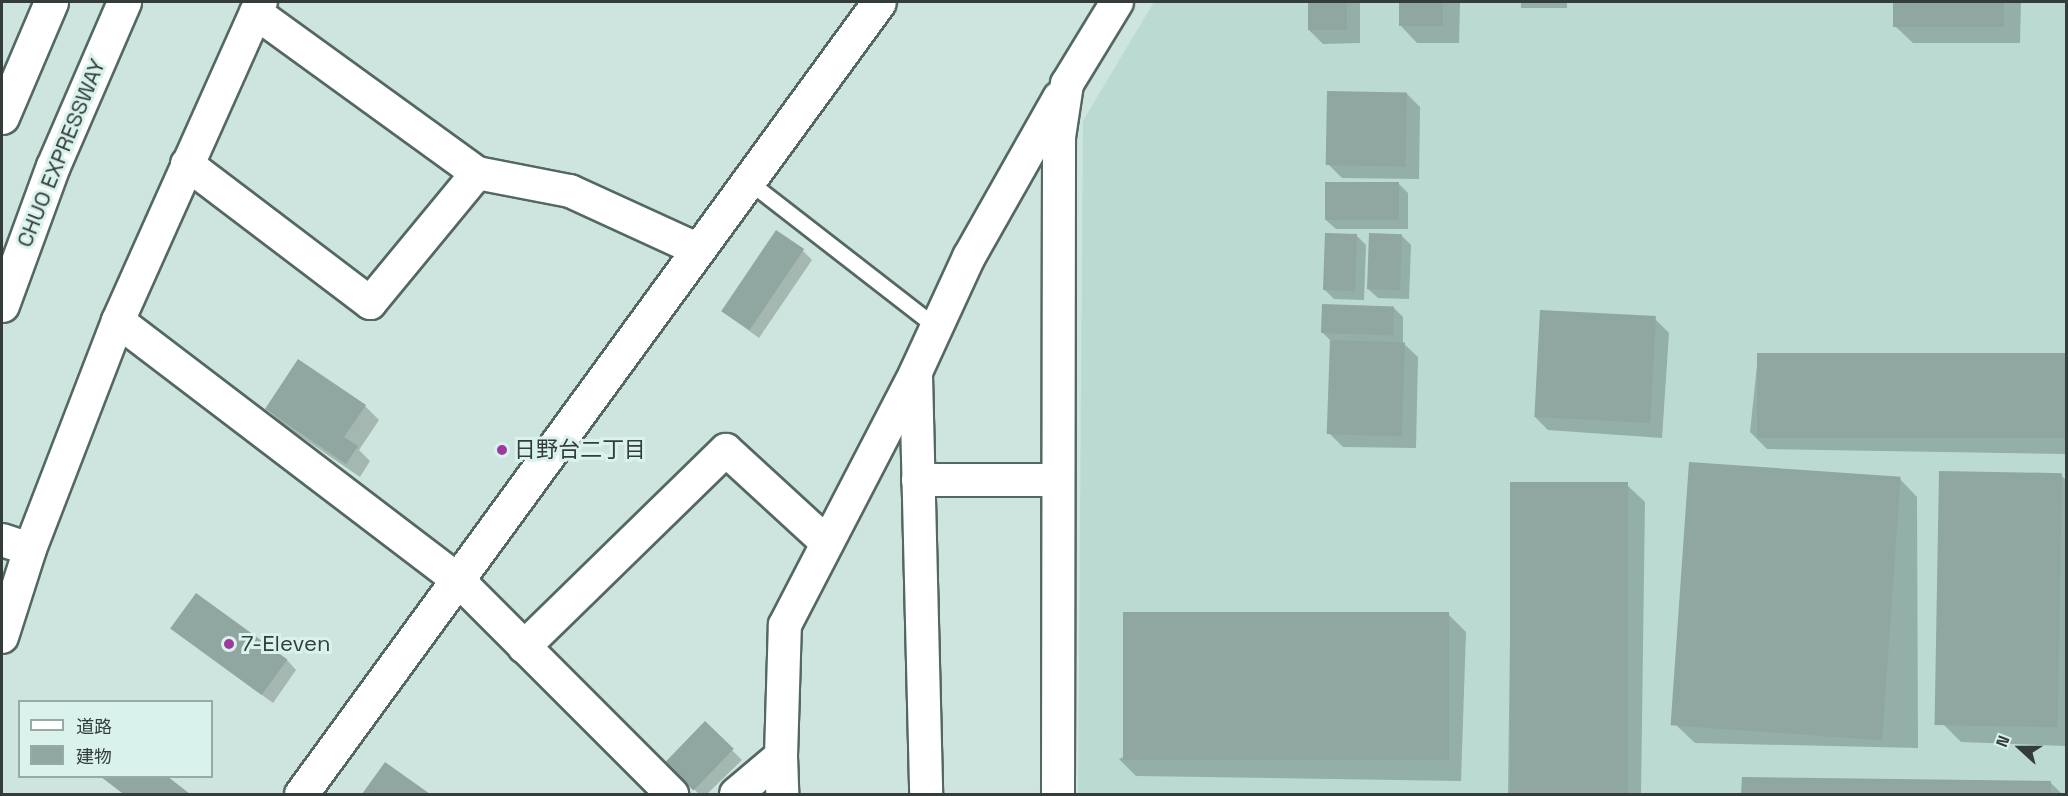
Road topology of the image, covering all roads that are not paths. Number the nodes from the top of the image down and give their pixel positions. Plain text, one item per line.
1 (51, 2) edge
2 (124, 2) edge
3 (879, 2) edge
4 (1117, 2) edge
5 (259, 7) edge
6 (1067, 84) junction
7 (2, 117) edge
8 (187, 164) junction
9 (477, 173) junction
10 (748, 181) junction
11 (699, 250) junction
12 (2, 305) edge
13 (118, 321) junction
14 (935, 326) junction
15 (916, 372) junction
16 (918, 480) junction
17 (1058, 480) junction
18 (826, 543) junction
19 (16, 545) edge
20 (458, 580) junction
21 (2, 637) edge
22 (524, 647) junction
23 (781, 756) junction
24 (301, 795) edge
25 (672, 795) edge
26 (736, 795) edge
27 (782, 795) edge
28 (926, 795) edge
29 (1058, 795) edge

1 - 7 main road
2 - 12 main road, CHUO EXPRESSWAY
3 - 10 main road
4 - 6 street
5 - 8 street
5 - 9 street
6 - 14 street
6 - 17 street
8 - 9 street
8 - 13 street
9 - 11 street
10 - 11 main road
10 - 14 lane
11 - 20 main road
13 - 19 street
13 - 20 street
14 - 15 street
15 - 16 street
15 - 18 street
16 - 17 street
16 - 28 street
17 - 29 street
18 - 22 street
18 - 23 street
19 - 21 street
20 - 22 street
20 - 24 main road
22 - 25 street
23 - 26 street
23 - 27 street

